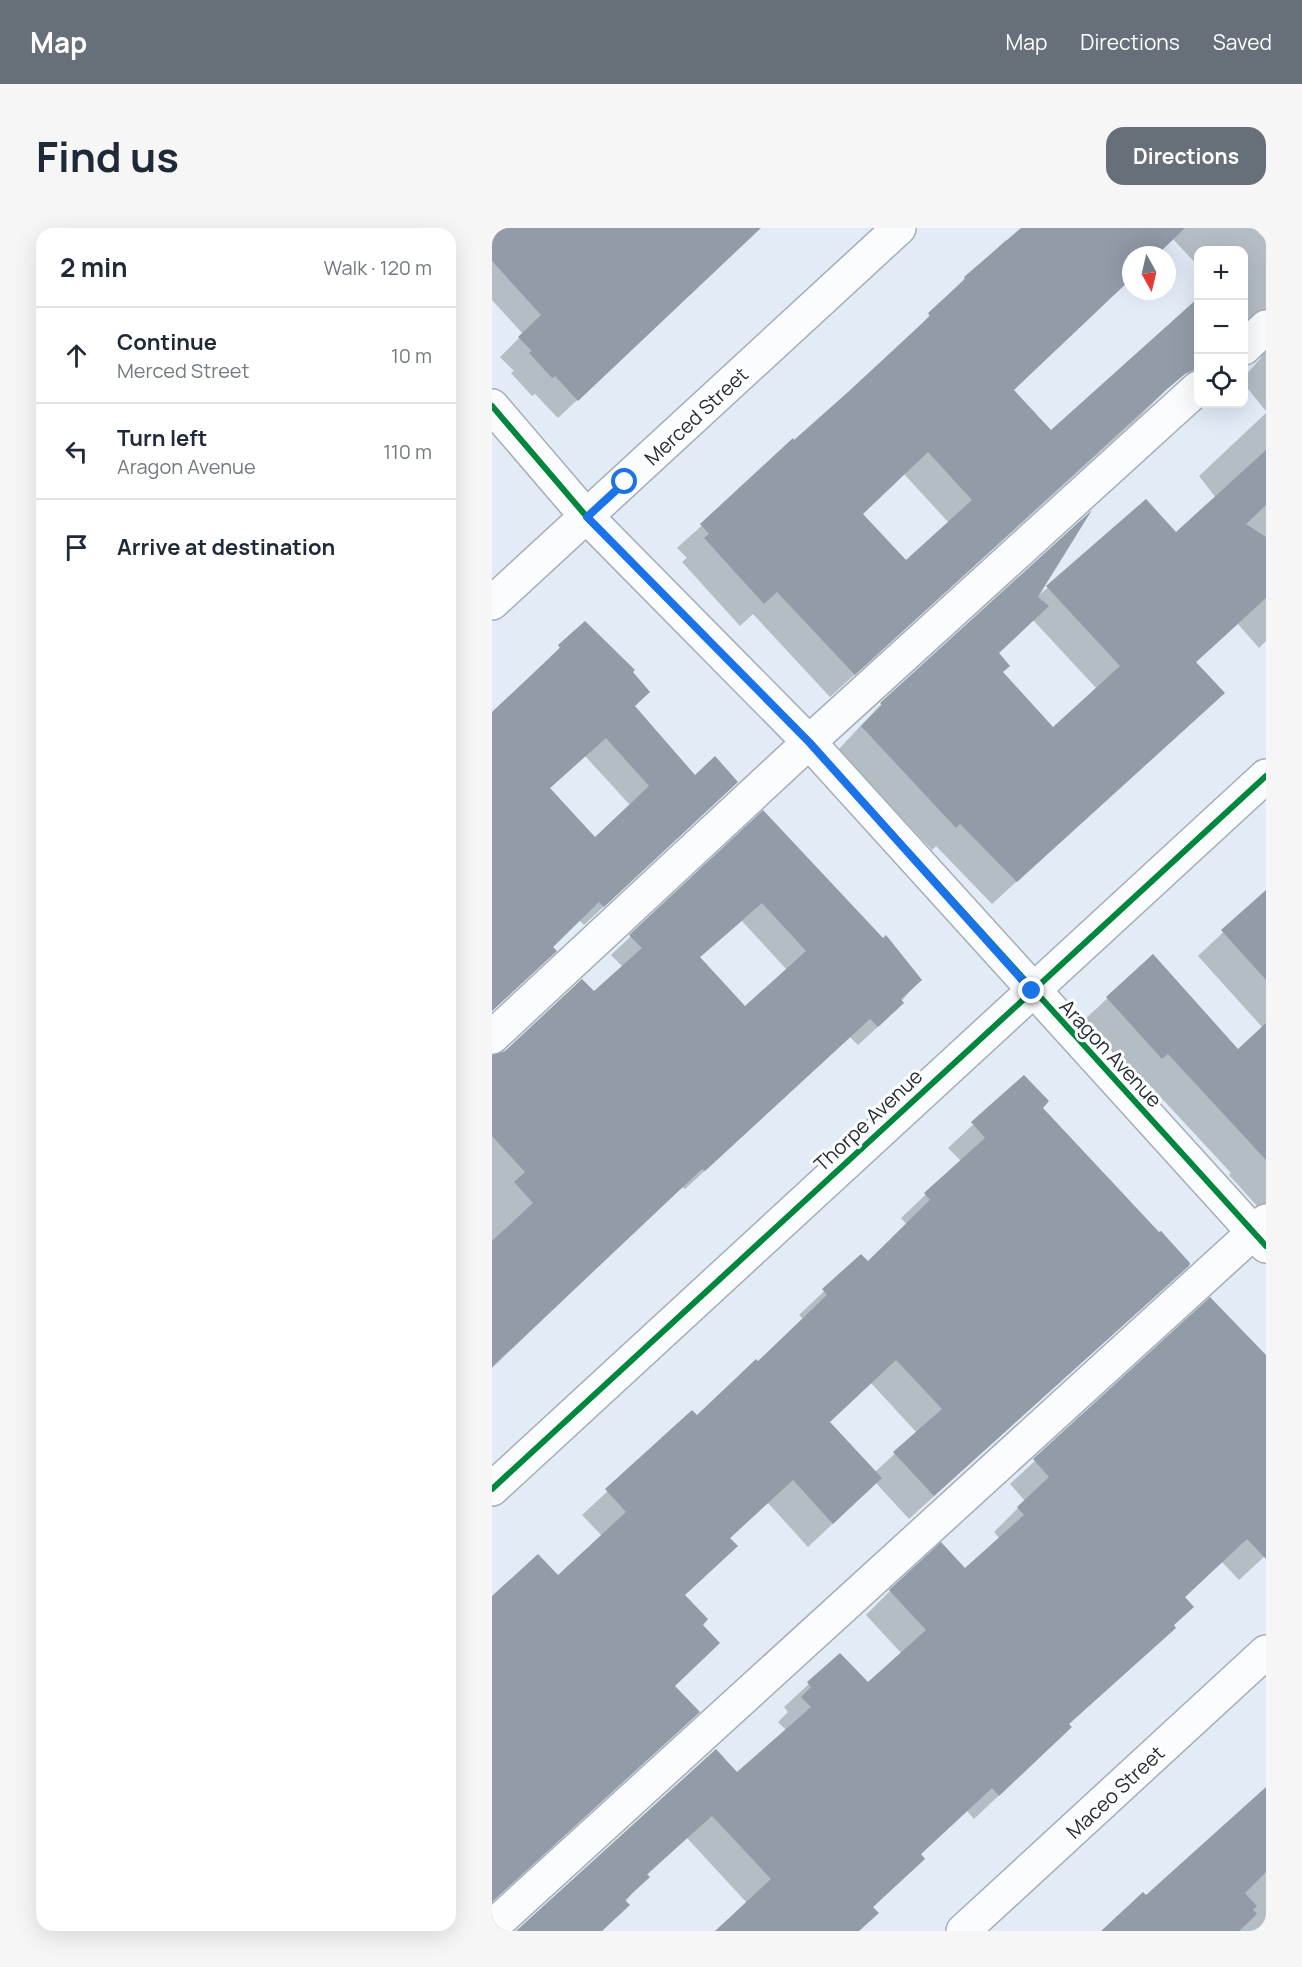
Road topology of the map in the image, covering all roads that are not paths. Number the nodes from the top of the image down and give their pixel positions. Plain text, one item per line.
1 (898, 228) edge
2 (1266, 327) edge
3 (1248, 344) edge
4 (1194, 392) edge
5 (492, 406) edge
6 (587, 517) junction
7 (492, 603) edge
8 (809, 742) junction
9 (1266, 776) edge
10 (1032, 991) junction
11 (492, 1037) edge
12 (1262, 1233) edge
13 (492, 1489) edge
14 (1266, 1653) edge
15 (492, 1927) edge
16 (963, 1931) edge

1 - 6 street, Merced Street
2 - 3 street
4 - 8 street
5 - 6 street, Aragon Avenue
6 - 7 street, Merced Street
6 - 8 street, Aragon Avenue
8 - 10 street, Aragon Avenue
8 - 11 street
9 - 10 street, Thorpe Avenue
10 - 12 street, Aragon Avenue
10 - 13 street, Thorpe Avenue
12 - 15 street
14 - 16 street, Maceo Street

